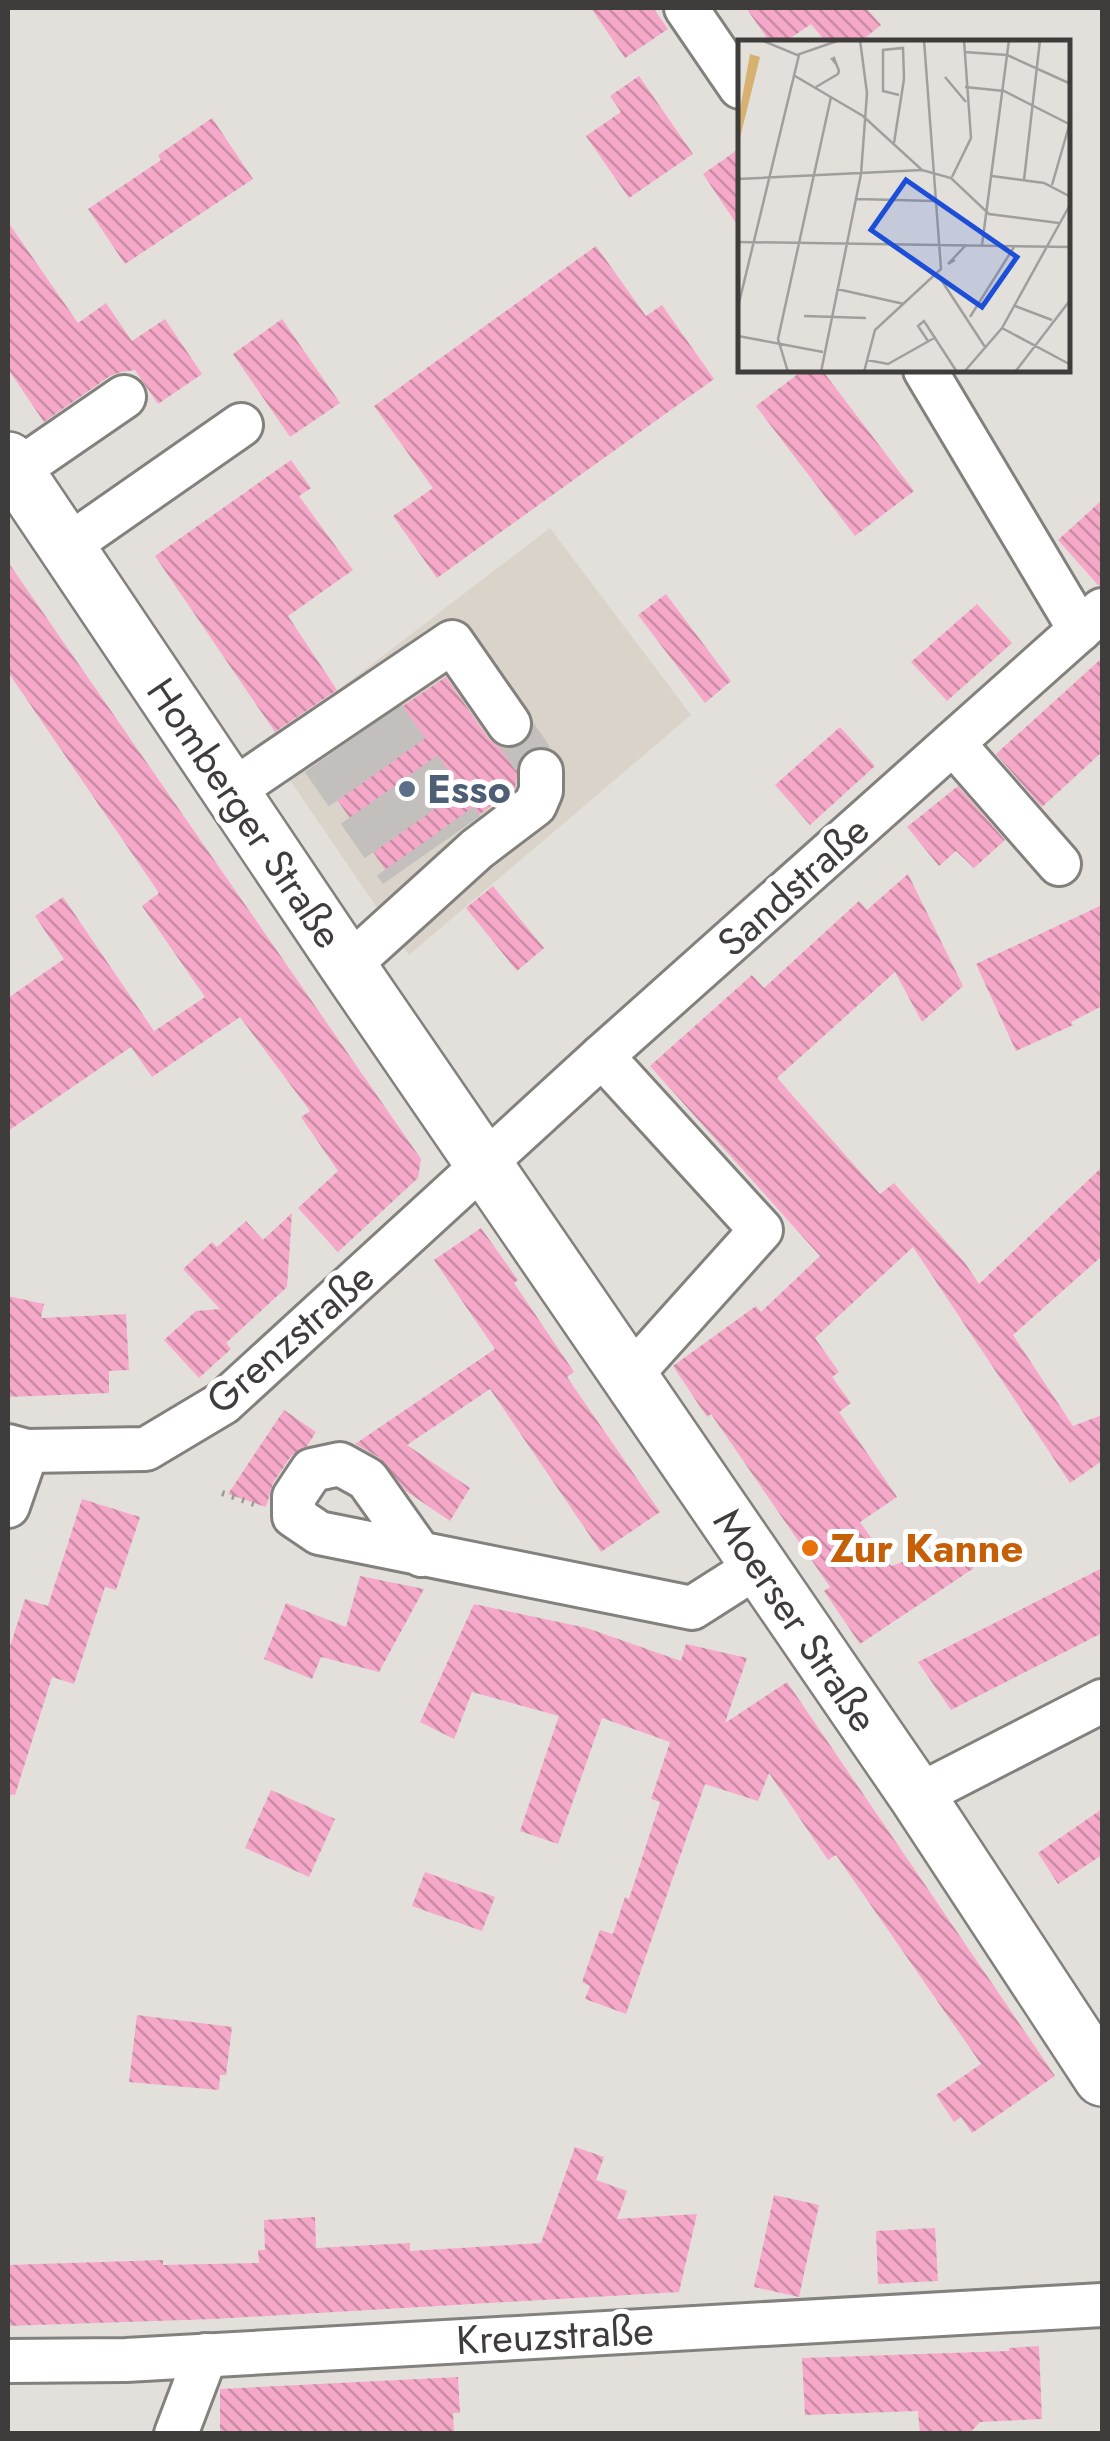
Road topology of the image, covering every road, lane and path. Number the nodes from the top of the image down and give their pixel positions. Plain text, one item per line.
1 (686, 8) edge
2 (738, 84) edge
3 (926, 372) edge
4 (124, 397) dead end
5 (241, 426) dead end
6 (12, 466) edge
7 (66, 546) junction
8 (1091, 620) edge
9 (509, 724) tunnel mouth
10 (953, 743) junction
11 (542, 772) dead end
12 (232, 791) junction
13 (1059, 864) dead end
14 (348, 966) junction
15 (602, 1056) junction
16 (484, 1164) junction
17 (630, 1377) junction
18 (17, 1448) edge
19 (8, 1506) edge
20 (421, 1555) dead end
21 (758, 1566) junction
22 (1102, 1700) edge
23 (917, 1796) junction
24 (1102, 2078) edge
25 (1102, 2306) edge
26 (206, 2355) junction
27 (8, 2360) edge
28 (176, 2434) edge

1 - 2 street
3 - 8 street
4 - 6 street
5 - 7 street
6 - 7 main road, Homberger Straße
7 - 12 main road, Homberger Straße
8 - 10 street, Sandstraße
9 - 12 street
10 - 13 street
10 - 15 street, Sandstraße
11 - 14 street
12 - 14 main road, Homberger Straße
14 - 16 main road, Homberger Straße
15 - 16 street, Sandstraße
15 - 17 street
16 - 17 main road, Moerser Straße
16 - 18 street, Grenzstraße
17 - 21 main road, Moerser Straße
18 - 19 street
20 - 21 street
21 - 23 main road, Moerser Straße
22 - 23 street
23 - 24 main road, Moerser Straße
25 - 26 street, Kreuzstraße
26 - 27 street, Kreuzstraße
26 - 28 street

